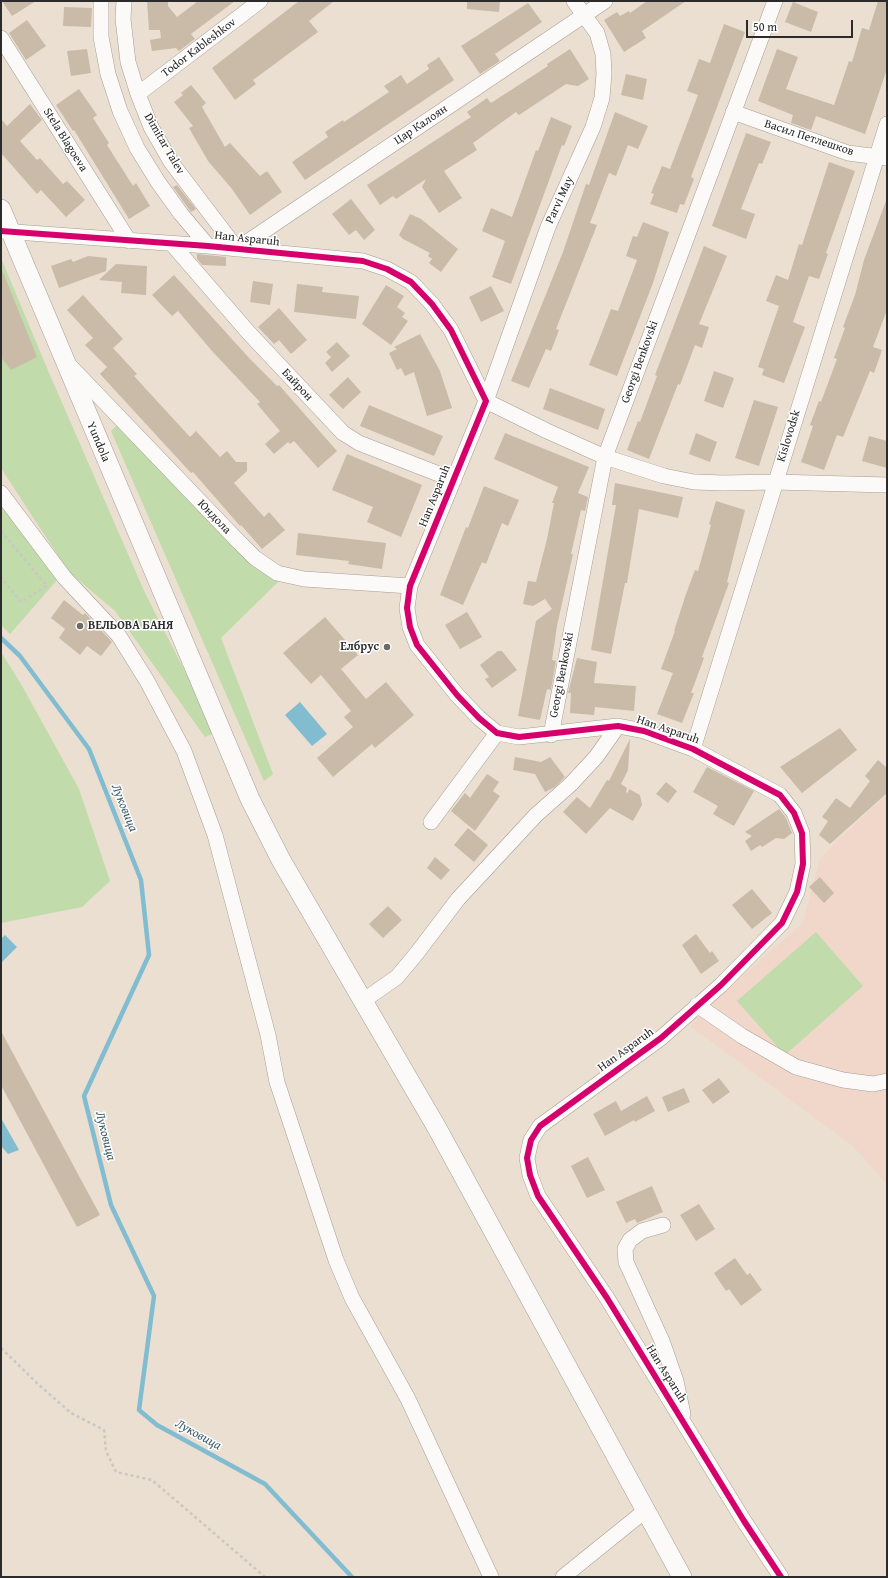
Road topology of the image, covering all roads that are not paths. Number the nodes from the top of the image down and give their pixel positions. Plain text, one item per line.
1 (101, 1) edge
2 (124, 1) edge
3 (260, 1) edge
4 (574, 1) edge
5 (604, 1) edge
6 (775, 1) edge
7 (585, 14) junction
8 (1, 38) edge
9 (138, 94) junction
10 (733, 112) junction
11 (887, 124) edge
12 (881, 158) edge
13 (1, 210) edge
14 (6, 232) edge
15 (129, 241) junction
16 (172, 244) junction
17 (208, 246) junction
18 (237, 248) junction
19 (63, 359) junction
20 (486, 401) junction
21 (605, 457) junction
22 (454, 480) junction
23 (774, 482) junction
24 (887, 484) edge
25 (1, 493) edge
26 (410, 586) junction
27 (618, 726) junction
28 (497, 733) junction
29 (550, 735) junction
30 (693, 748) junction
31 (431, 822) dead end
32 (363, 1001) junction
33 (697, 1005) junction
34 (887, 1081) edge
35 (663, 1225) dead end
36 (685, 1425) junction
37 (646, 1510) junction
38 (491, 1577) edge
39 (563, 1577) edge
40 (682, 1577) edge
41 (781, 1577) edge

1 - 17 street, Dimitar Talev
2 - 9 street, Dimitar Talev
3 - 9 street, Todor Kableshkov
4 - 7 street, Parvi May
5 - 7 street, Цар Калоян
6 - 10 street, Georgi Benkovski
7 - 18 street, Цар Калоян
7 - 20 street, Parvi May
8 - 15 street, Stela Blagoeva
9 - 18 street, Dimitar Talev
10 - 12 street, Васил Петлешков
10 - 21 street, Georgi Benkovski
11 - 12 street, Kislovodsk
12 - 23 street, Kislovodsk
13 - 14 main road, Yundola
14 - 15 street, Han Asparuh
14 - 19 main road, Yundola
15 - 16 street, Han Asparuh
16 - 17 street, Han Asparuh
16 - 22 street, Байрон
17 - 18 street, Han Asparuh
18 - 20 street, Han Asparuh
19 - 26 street, Юндола
19 - 32 main road, Yundola
20 - 21 street
20 - 22 street, Han Asparuh
21 - 23 street
21 - 29 street, Georgi Benkovski
22 - 26 street, Han Asparuh
23 - 24 street
23 - 30 street, Kislovodsk
25 - 38 street
26 - 28 street, Han Asparuh
27 - 29 street, Han Asparuh
27 - 30 street, Han Asparuh
27 - 32 street
28 - 29 street, Han Asparuh
28 - 31 street
30 - 33 street, Han Asparuh
32 - 37 main road, Yundola
33 - 34 street
33 - 36 street, Han Asparuh
35 - 36 street
36 - 41 street, Han Asparuh
37 - 39 street
37 - 40 main road, Yundola

